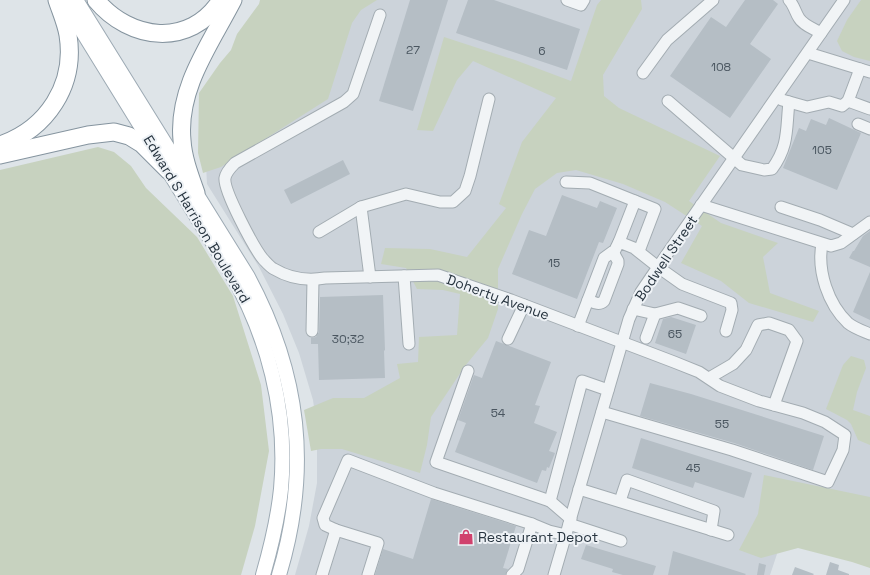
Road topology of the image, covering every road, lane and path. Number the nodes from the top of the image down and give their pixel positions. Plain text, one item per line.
1 (57, 0) edge
2 (62, 0) edge
3 (76, 0) edge
4 (96, 0) edge
5 (221, 0) edge
6 (233, 0) edge
7 (567, 0) edge
8 (584, 0) edge
9 (713, 0) edge
10 (789, 0) edge
11 (844, 0) edge
12 (380, 15) dead end
13 (821, 33) junction
14 (808, 53) junction
15 (865, 71) edge
16 (643, 73) dead end
17 (776, 98) junction
18 (489, 99) dead end
19 (668, 101) dead end
20 (848, 101) junction
21 (789, 102) junction
22 (870, 109) edge
23 (858, 124) dead end
24 (870, 129) edge
25 (0, 144) edge
26 (0, 155) edge
27 (734, 158) junction
28 (168, 170) junction
29 (566, 182) dead end
30 (196, 193) junction
31 (635, 201) junction
32 (701, 205) junction
33 (361, 207) junction
34 (781, 207) dead end
35 (870, 222) edge
36 (319, 232) dead end
37 (853, 234) junction
38 (619, 242) junction
39 (822, 244) junction
40 (639, 251) junction
41 (613, 252) junction
42 (658, 267) junction
43 (404, 276) junction
44 (370, 277) junction
45 (313, 280) junction
46 (588, 300) junction
47 (524, 305) junction
48 (633, 309) junction
49 (655, 314) junction
50 (702, 316) dead end
51 (578, 326) junction
52 (312, 331) dead end
53 (726, 331) dead end
54 (870, 334) edge
55 (508, 338) dead end
56 (646, 338) dead end
57 (621, 343) junction
58 (410, 344) dead end
59 (468, 371) dead end
60 (709, 378) junction
61 (608, 390) junction
62 (774, 405) junction
63 (602, 412) junction
64 (579, 489) junction
65 (550, 501) junction
66 (620, 501) junction
67 (570, 521) junction
68 (532, 524) junction
69 (336, 530) junction
70 (711, 530) junction
71 (728, 534) dead end
72 (566, 536) junction
73 (621, 541) dead end
74 (263, 575) edge
75 (279, 575) edge
76 (322, 575) edge
77 (368, 575) edge
78 (512, 575) edge
79 (554, 575) edge

1 - 25 highway
2 - 28 main road, Edward S Harrison Boulevard
3 - 30 main road, Edward S Harrison Boulevard
4 - 5 highway
6 - 30 highway
7 - 8 street
9 - 16 street
10 - 13 street
11 - 13 street, Bodwell Street
12 - 45 street, Doherty Avenue
13 - 14 street, Bodwell Street
14 - 15 street
14 - 17 street, Bodwell Street
15 - 20 street
17 - 21 street
17 - 27 street, Bodwell Street
18 - 33 street
19 - 27 street
20 - 21 street
20 - 22 street
21 - 27 street
23 - 24 street
26 - 28 highway
27 - 32 street, Bodwell Street
28 - 74 main road, Edward S Harrison Boulevard
29 - 31 street
30 - 75 main road, Edward S Harrison Boulevard
31 - 38 street
31 - 40 street
32 - 39 street
32 - 42 street, Bodwell Street
33 - 36 street
33 - 44 street
34 - 37 street
35 - 37 street
37 - 39 street
38 - 40 street
38 - 41 street
39 - 54 street
40 - 42 street
41 - 46 street
41 - 46 street
42 - 48 street, Bodwell Street
42 - 53 street
43 - 44 street, Doherty Avenue
43 - 47 street, Doherty Avenue
43 - 58 street
44 - 45 street, Doherty Avenue
45 - 52 street
46 - 51 street
47 - 51 street, Doherty Avenue
47 - 55 street
48 - 49 street
48 - 57 street, Bodwell Street
49 - 50 street
49 - 56 street
51 - 57 street, Doherty Avenue
57 - 60 street, Doherty Avenue
57 - 61 street, Bodwell Street
59 - 65 street
60 - 62 street, Doherty Avenue
60 - 62 street
61 - 63 street, Bodwell Street
61 - 65 street
62 - 63 street, Doherty Avenue
63 - 64 street, Bodwell Street
64 - 66 street
64 - 67 street, Bodwell Street
65 - 67 street
66 - 70 street
66 - 70 street
67 - 72 street, Bodwell Street
67 - 73 street
68 - 69 street
68 - 72 street
68 - 78 street
69 - 76 street
69 - 77 street
70 - 71 street
72 - 79 street, Bodwell Street

